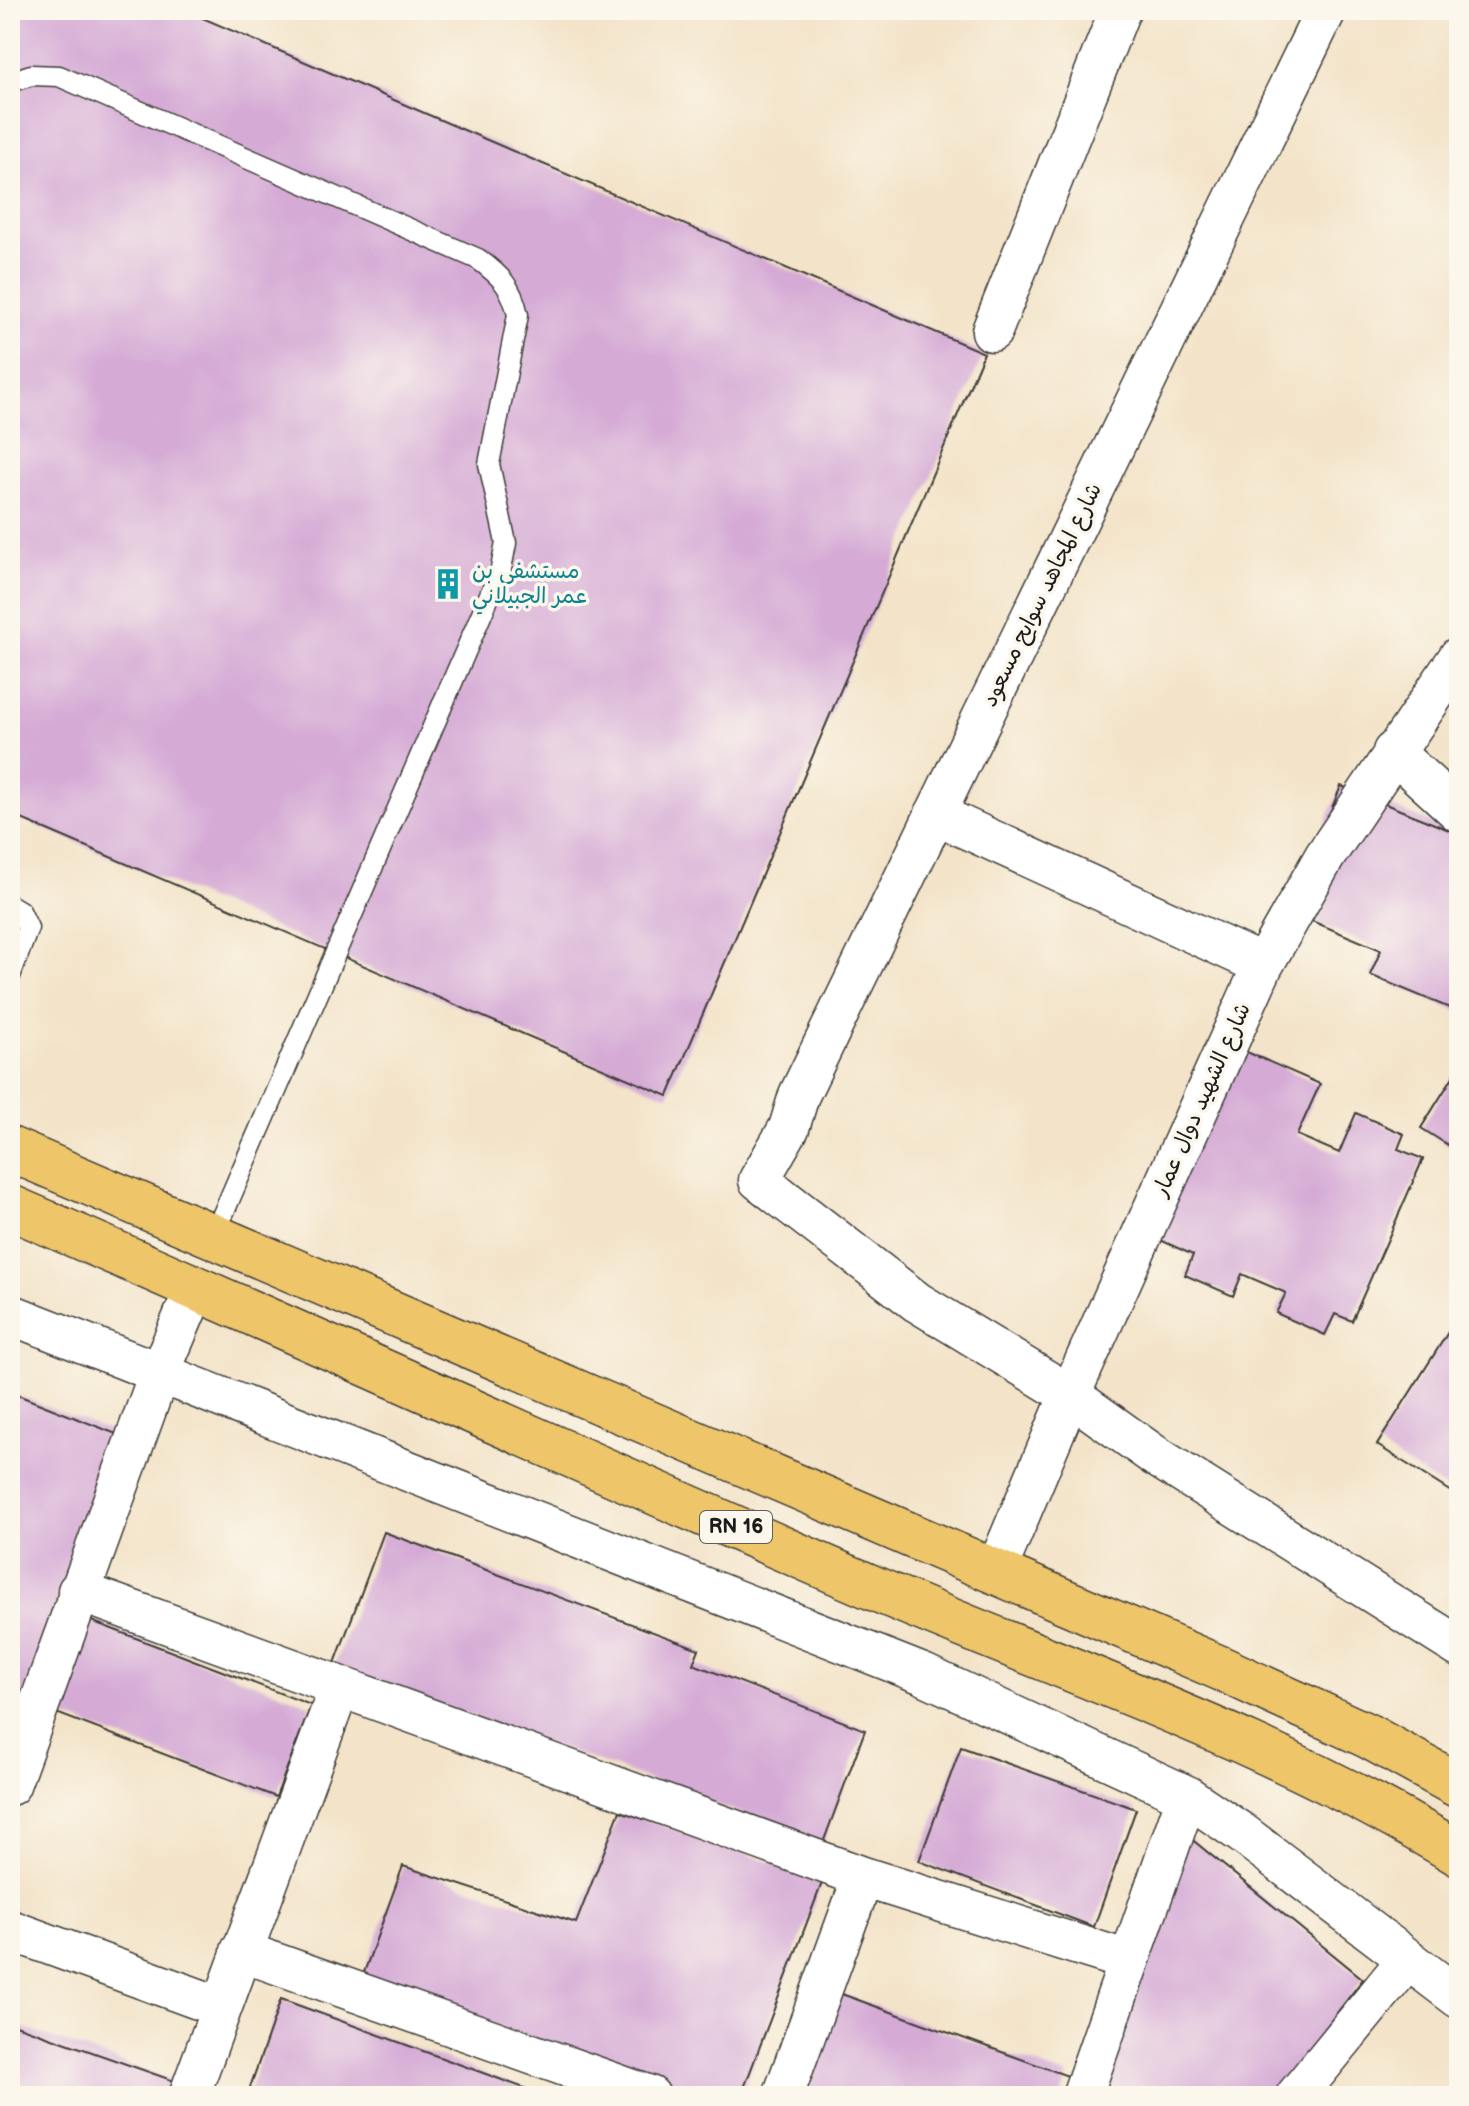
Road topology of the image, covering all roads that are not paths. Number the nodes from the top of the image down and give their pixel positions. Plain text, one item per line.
1 (1120, 10) edge
2 (1326, 10) edge
3 (10, 82) edge
4 (992, 331) dead end
5 (1459, 657) edge
6 (1393, 752) junction
7 (1459, 812) edge
8 (935, 814) junction
9 (10, 905) edge
10 (1263, 965) junction
11 (10, 976) edge
12 (10, 1149) edge
13 (10, 1207) edge
14 (214, 1235) junction
15 (196, 1287) junction
16 (10, 1314) edge
17 (159, 1374) junction
18 (1070, 1395) junction
19 (996, 1571) junction
20 (78, 1591) junction
21 (1459, 1647) edge
22 (339, 1689) junction
23 (10, 1785) edge
24 (1459, 1786) edge
25 (1187, 1796) junction
26 (1459, 1854) edge
27 (863, 1877) junction
28 (10, 1930) edge
29 (241, 1951) junction
30 (1408, 1959) junction
31 (1129, 1961) junction
32 (1459, 1998) edge
33 (220, 2007) junction
34 (189, 2096) edge
35 (650, 2096) edge
36 (783, 2096) edge
37 (1082, 2096) edge
38 (1296, 2096) edge

1 - 4 street
2 - 8 street, شارع المجاهد سوايح مسعود
3 - 14 lane
5 - 6 street, شارع الشهيد دوال عمار
6 - 7 street
6 - 10 street, شارع الشهيد دوال عمار
8 - 10 street
8 - 18 street, شارع المجاهد سوايح مسعود
9 - 11 lane
10 - 18 street, شارع الشهيد دوال عمار
12 - 14 main road
13 - 15 main road, RN 16
14 - 19 main road
15 - 17 street
15 - 26 main road, RN 16
16 - 17 street
17 - 20 street
17 - 25 street
18 - 19 street, شارع الشهيد دوال عمار
18 - 21 street
19 - 24 main road
20 - 22 street
20 - 23 street
22 - 27 street
22 - 29 street
25 - 30 street
25 - 31 street
27 - 31 street
27 - 36 street
28 - 33 street
29 - 33 street
29 - 35 street
30 - 32 street
30 - 38 street
31 - 37 street
33 - 34 street

